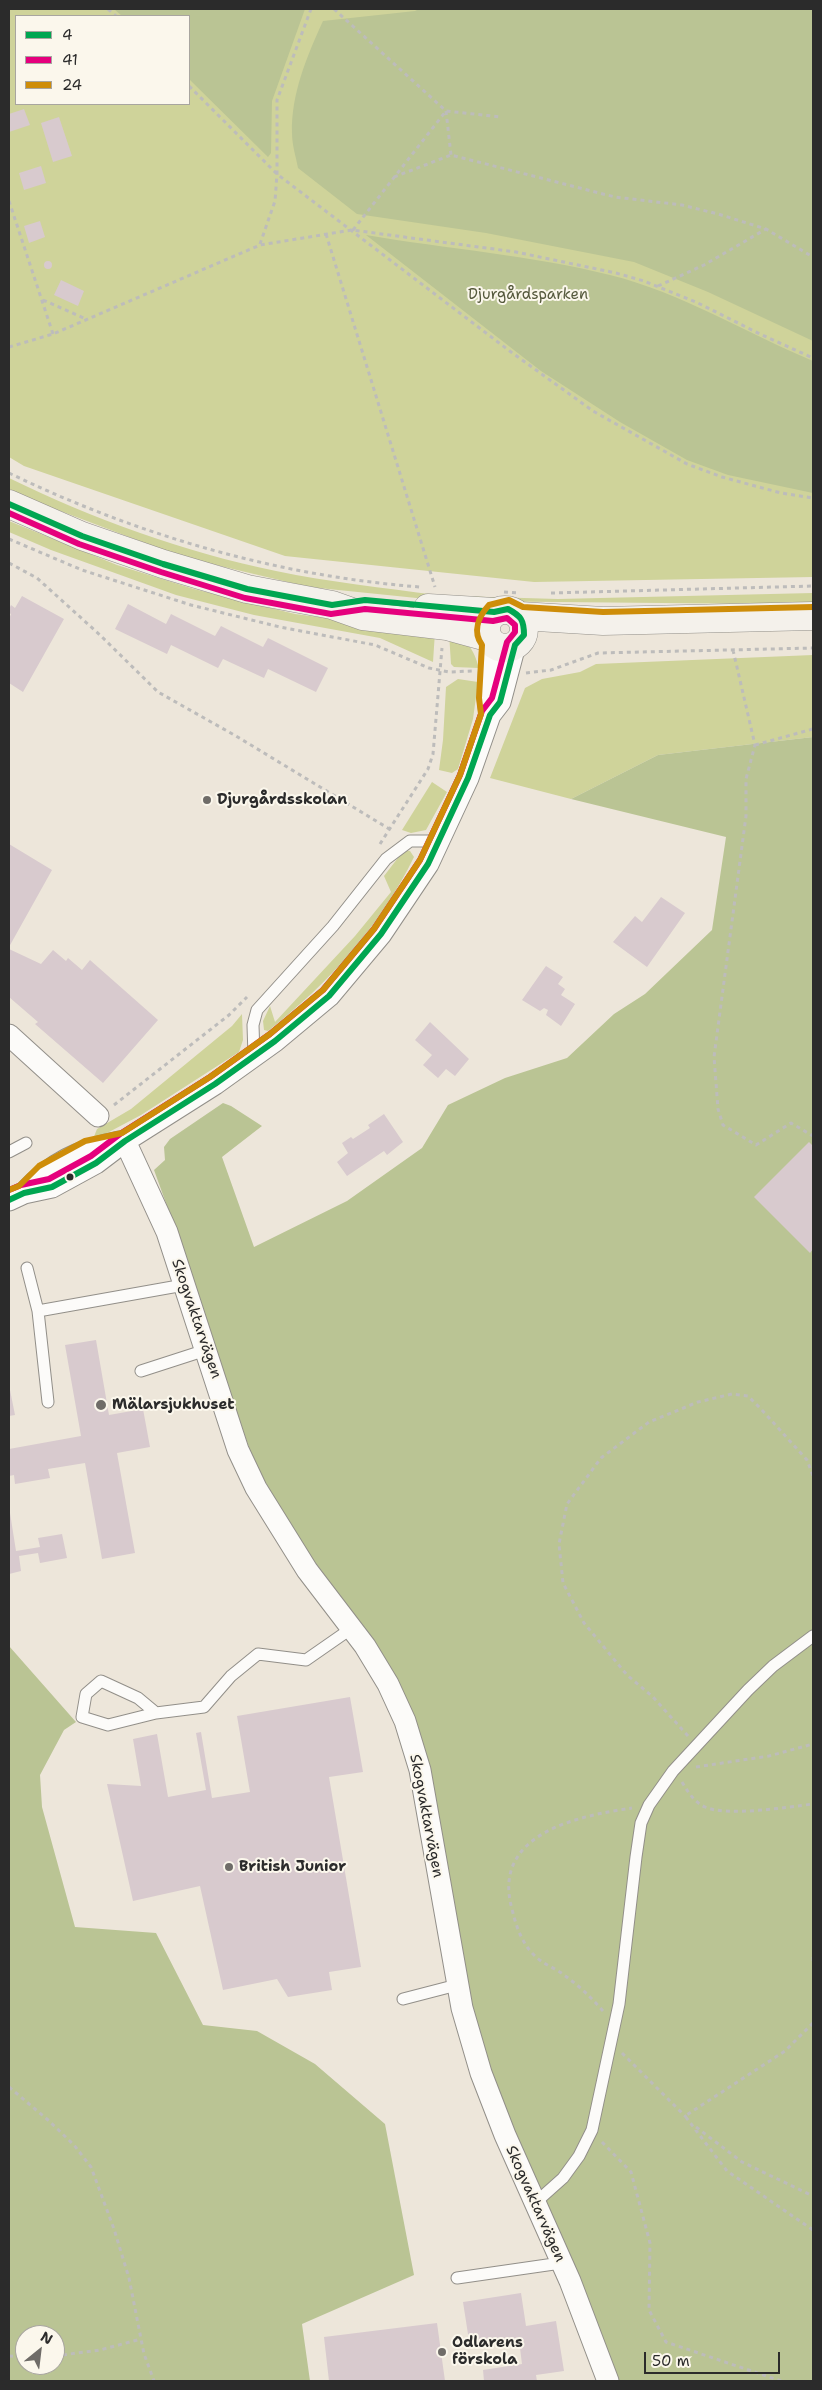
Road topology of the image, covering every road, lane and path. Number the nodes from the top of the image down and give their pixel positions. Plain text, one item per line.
1 (311, 9) edge
2 (334, 9) edge
3 (190, 87) edge
4 (446, 111) junction
5 (502, 117) dead end
6 (451, 155) junction
7 (277, 174) junction
8 (394, 177) junction
9 (9, 201) edge
10 (766, 229) junction
11 (352, 230) junction
12 (326, 234) junction
13 (260, 245) junction
14 (813, 257) edge
15 (657, 286) junction
16 (42, 300) junction
17 (86, 319) junction
18 (53, 334) junction
19 (9, 346) edge
20 (813, 358) edge
21 (9, 473) edge
22 (813, 498) edge
23 (9, 504) edge
24 (9, 540) edge
25 (9, 563) edge
26 (813, 586) edge
27 (435, 588) junction
28 (442, 589) dead end
29 (548, 594) dead end
30 (813, 616) edge
31 (507, 622) junction
32 (444, 641) dead end
33 (813, 648) edge
34 (733, 650) junction
35 (440, 670) junction
36 (475, 671) dead end
37 (525, 673) dead end
38 (813, 729) edge
39 (754, 744) junction
40 (391, 830) junction
41 (438, 841) junction
42 (379, 845) dead end
43 (249, 995) dead end
44 (9, 1035) edge
45 (254, 1056) junction
46 (98, 1116) joint
47 (813, 1136) edge
48 (125, 1140) junction
49 (26, 1143) dead end
50 (9, 1152) edge
51 (17, 1196) edge
52 (28, 1268) dead end
53 (184, 1285) junction
54 (38, 1311) junction
55 (206, 1350) junction
56 (141, 1371) dead end
57 (48, 1402) dead end
58 (807, 1460) junction
59 (813, 1462) edge
60 (813, 1476) edge
61 (352, 1628) junction
62 (813, 1636) edge
63 (156, 1713) junction
64 (813, 1744) edge
65 (696, 1746) junction
66 (675, 1770) junction
67 (813, 1804) edge
68 (649, 1805) junction
69 (813, 1957) edge
70 (813, 1965) edge
71 (457, 1985) junction
72 (403, 1998) dead end
73 (813, 2023) edge
74 (615, 2024) junction
75 (611, 2042) junction
76 (9, 2087) edge
77 (685, 2116) junction
78 (592, 2130) junction
79 (813, 2196) edge
80 (535, 2203) junction
81 (813, 2230) edge
82 (562, 2262) junction
83 (458, 2278) dead end
84 (141, 2339) junction
85 (65, 2355) edge
86 (154, 2381) edge
87 (608, 2381) edge
88 (781, 2381) edge

1 - 7 path
2 - 4 path
3 - 7 path
4 - 5 path
4 - 6 path
4 - 8 path
6 - 8 path
6 - 10 path
7 - 11 path
7 - 13 path
8 - 11 path
9 - 16 path
10 - 14 path
10 - 15 path
11 - 12 path
11 - 15 path
11 - 22 path
12 - 13 path
12 - 27 path
13 - 17 path
15 - 20 path
16 - 17 path
16 - 18 path
17 - 18 path
18 - 19 path
21 - 27 path
23 - 31 main road
24 - 35 path
25 - 40 path
26 - 29 path
27 - 28 path
30 - 31 main road
31 - 41 street
32 - 35 path
33 - 34 path
34 - 37 path
34 - 39 path
35 - 36 path
35 - 40 path
38 - 39 path
39 - 47 path
40 - 42 path
41 - 45 street
41 - 45 lane
43 - 46 path
44 - 46 street
45 - 48 street
48 - 51 street
48 - 53 street, Skogvaktarvägen
49 - 50 lane
52 - 54 lane
53 - 54 lane
53 - 55 street, Skogvaktarvägen
54 - 57 lane
55 - 56 lane
55 - 61 street, Skogvaktarvägen
58 - 59 path
58 - 60 path
58 - 65 path
61 - 63 lane
61 - 71 street, Skogvaktarvägen
62 - 65 lane
63 - 63 lane
64 - 66 path
65 - 66 lane
66 - 67 path
66 - 68 lane
68 - 74 lane
68 - 74 path
69 - 70 path
71 - 72 lane
71 - 80 street, Skogvaktarvägen
73 - 77 path
74 - 75 lane
75 - 77 path
75 - 78 lane
76 - 84 path
77 - 79 path
77 - 81 path
78 - 80 lane
78 - 88 path
80 - 82 street, Skogvaktarvägen
82 - 83 lane
82 - 87 street, Skogvaktarvägen
84 - 85 path
84 - 86 path

